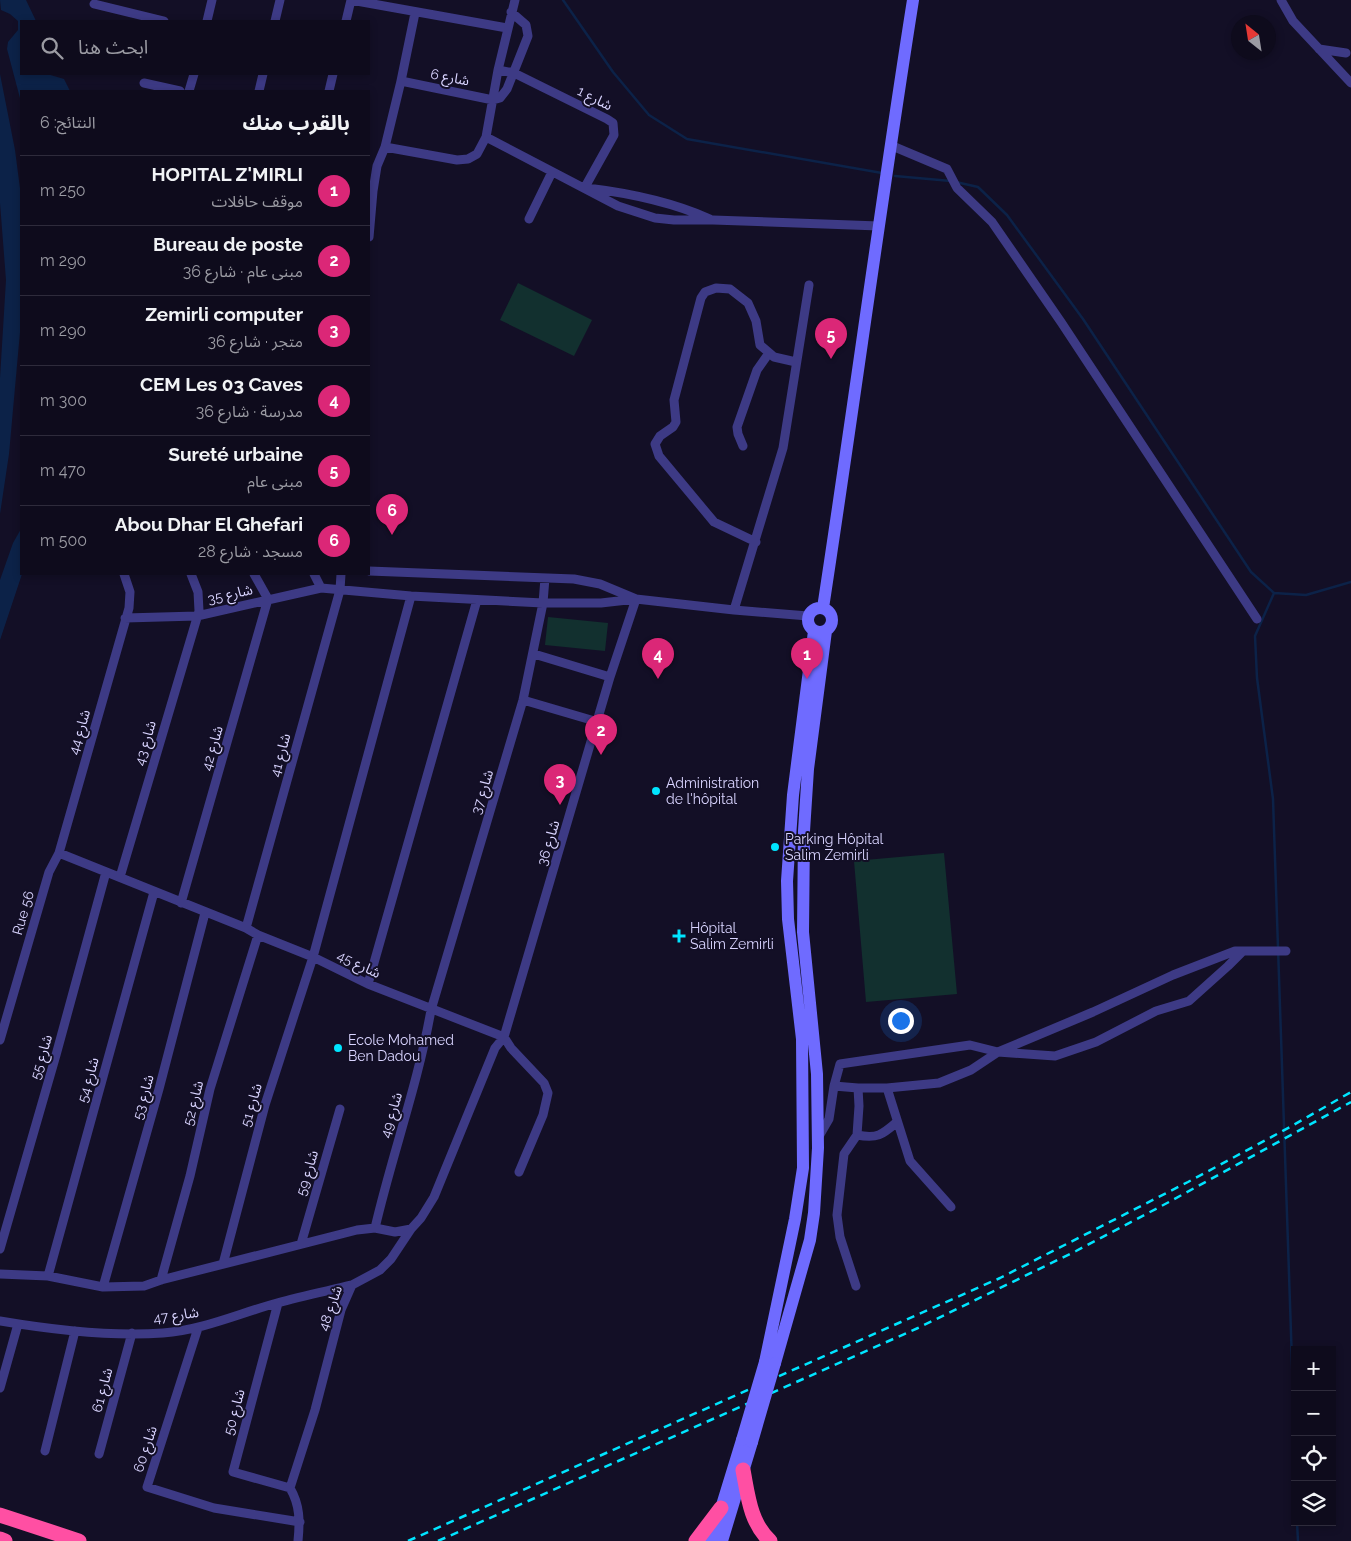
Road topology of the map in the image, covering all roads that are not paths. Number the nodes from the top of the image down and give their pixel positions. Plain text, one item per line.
1 (212, 0) edge
2 (280, 0) edge
3 (351, 0) edge
4 (515, 0) edge
5 (913, 0) edge
6 (1281, 0) edge
7 (94, 4) dead end
8 (511, 12) junction
9 (415, 13) junction
10 (160, 20) edge
11 (207, 20) edge
12 (275, 20) edge
13 (346, 20) edge
14 (507, 28) junction
15 (1319, 49) junction
16 (1349, 53) edge
17 (498, 70) junction
18 (1339, 71) junction
19 (514, 73) junction
20 (194, 75) edge
21 (263, 75) edge
22 (333, 75) edge
23 (401, 81) junction
24 (144, 83) dead end
25 (1351, 83) edge
26 (176, 90) edge
27 (190, 90) edge
28 (259, 90) edge
29 (329, 90) edge
30 (493, 100) junction
31 (486, 137) junction
32 (890, 145) junction
33 (386, 147) junction
34 (373, 165) edge
35 (552, 172) junction
36 (585, 188) junction
37 (371, 190) edge
38 (370, 214) edge
39 (529, 219) dead end
40 (713, 220) junction
41 (879, 226) junction
42 (809, 285) dead end
43 (769, 353) junction
44 (796, 362) junction
45 (743, 446) dead end
46 (756, 542) junction
47 (370, 571) edge
48 (124, 575) edge
49 (191, 575) edge
50 (255, 575) edge
51 (314, 575) edge
52 (341, 575) edge
53 (545, 578) junction
54 (321, 588) junction
55 (340, 590) junction
56 (411, 596) junction
57 (636, 599) junction
58 (268, 600) junction
59 (476, 600) junction
60 (543, 603) junction
61 (823, 608) junction
62 (734, 610) junction
63 (197, 616) junction
64 (808, 616) junction
65 (125, 618) junction
66 (1257, 620) dead end
67 (820, 631) junction
68 (534, 654) junction
69 (610, 677) junction
70 (523, 700) junction
71 (598, 722) junction
72 (59, 853) junction
73 (106, 872) junction
74 (120, 877) junction
75 (154, 892) junction
76 (181, 903) junction
77 (205, 913) junction
78 (246, 928) junction
79 (258, 934) junction
80 (1243, 951) junction
81 (1286, 951) dead end
82 (313, 957) junction
83 (368, 984) junction
84 (431, 1010) junction
85 (504, 1037) junction
86 (0, 1040) edge
87 (998, 1052) junction
88 (834, 1086) junction
89 (858, 1088) junction
90 (887, 1088) junction
91 (340, 1109) dead end
92 (898, 1122) junction
93 (857, 1135) junction
94 (818, 1138) junction
95 (519, 1172) dead end
96 (951, 1207) dead end
97 (375, 1228) junction
98 (411, 1229) junction
99 (301, 1244) junction
100 (0, 1250) edge
101 (223, 1264) junction
102 (0, 1274) edge
103 (48, 1276) junction
104 (161, 1280) junction
105 (352, 1285) junction
106 (856, 1286) dead end
107 (103, 1287) junction
108 (278, 1302) junction
109 (0, 1321) edge
110 (18, 1324) junction
111 (198, 1328) junction
112 (75, 1331) junction
113 (132, 1333) junction
114 (770, 1362) junction
115 (0, 1388) edge
116 (747, 1441) junction
117 (45, 1451) dead end
118 (99, 1454) dead end
119 (743, 1470) junction
120 (290, 1488) junction
121 (721, 1508) junction
122 (0, 1515) edge
123 (300, 1522) junction
124 (0, 1539) edge
125 (5, 1541) edge
126 (79, 1541) edge
127 (298, 1541) edge
128 (696, 1541) edge
129 (711, 1541) edge
130 (722, 1541) edge
131 (770, 1541) edge

1 - 11 street
2 - 12 street
3 - 9 street
3 - 13 street
4 - 8 street
5 - 32 main road
6 - 15 street
7 - 10 street
8 - 14 street
8 - 19 street
9 - 14 street
9 - 23 street
14 - 17 street
15 - 16 street
15 - 18 street
16 - 18 street
17 - 19 street, شارع 1
17 - 30 street
18 - 25 street
19 - 30 street
19 - 36 street, شارع 1
20 - 27 street
21 - 28 street
22 - 29 street
23 - 30 street, شارع 6
23 - 33 street
24 - 26 street
30 - 31 street
31 - 33 street
31 - 35 street
32 - 41 main road
32 - 66 street
33 - 34 street
34 - 37 street
35 - 36 street
35 - 39 street
36 - 40 street
36 - 40 street
37 - 38 street
40 - 41 street
41 - 61 main road
42 - 44 street
43 - 44 street
43 - 45 street
43 - 46 street
44 - 46 street
46 - 62 street
47 - 53 street
48 - 65 street, شارع 44
49 - 63 street, شارع 43
50 - 58 street
51 - 54 street
52 - 55 street, شارع 41
53 - 57 street
53 - 60 street, شارع 37
54 - 55 street, شارع 35
54 - 58 street, شارع 35
55 - 56 street, شارع 35
55 - 78 street, شارع 41
56 - 59 street, شارع 35
56 - 82 street, شارع 51
57 - 60 street, شارع 35
57 - 62 street
57 - 69 street, شارع 36
58 - 63 street, شارع 35
58 - 76 street, شارع 42
59 - 60 street, شارع 35
59 - 83 street
60 - 68 street, شارع 37
61 - 64 main road
61 - 67 main road
62 - 64 street
63 - 65 street, شارع 35
63 - 74 street, شارع 43
64 - 67 main road
65 - 72 street, شارع 44
67 - 94 main road
67 - 114 main road
68 - 69 street
68 - 70 street, شارع 37
69 - 71 street, شارع 36
70 - 71 street
70 - 84 street, شارع 37
71 - 85 street, شارع 36
72 - 73 street, شارع 45
72 - 86 street, Rue 56
73 - 74 street, شارع 45
73 - 100 street, شارع 55
74 - 75 street, شارع 45
75 - 76 street, شارع 45
75 - 103 street, شارع 54
76 - 77 street, شارع 45
77 - 78 street, شارع 45
77 - 107 street, شارع 53
78 - 79 street, شارع 45
79 - 82 street, شارع 45
79 - 104 street, شارع 52
80 - 81 street
80 - 87 street
80 - 87 street
82 - 83 street, شارع 45
82 - 101 street, شارع 51
83 - 84 street, شارع 45
84 - 85 street, شارع 45
84 - 97 street, شارع 49
85 - 95 street
85 - 98 street, شارع 48
87 - 88 street
87 - 90 street
88 - 89 street
88 - 94 street
89 - 90 street
89 - 93 street
90 - 92 street
91 - 99 street, شارع 59
92 - 93 street
92 - 96 street
93 - 106 street
94 - 114 main road
97 - 98 street
97 - 99 street
98 - 105 street, شارع 48
99 - 101 street
101 - 104 street
102 - 103 street
103 - 107 street
104 - 107 street
105 - 108 street, شارع 47
105 - 120 street, شارع 48
108 - 111 street, شارع 47
108 - 120 street, شارع 50
109 - 110 street, شارع 47
110 - 112 street, شارع 47
110 - 115 street
111 - 113 street, شارع 47
111 - 123 street, شارع 60
112 - 113 street, شارع 47
112 - 117 street
113 - 118 street, شارع 61
114 - 116 main road, bridge
116 - 119 main road
116 - 121 main road
119 - 130 main road
119 - 131 highway
120 - 123 street
121 - 128 highway
121 - 129 main road
122 - 126 highway
123 - 127 street
124 - 125 highway

